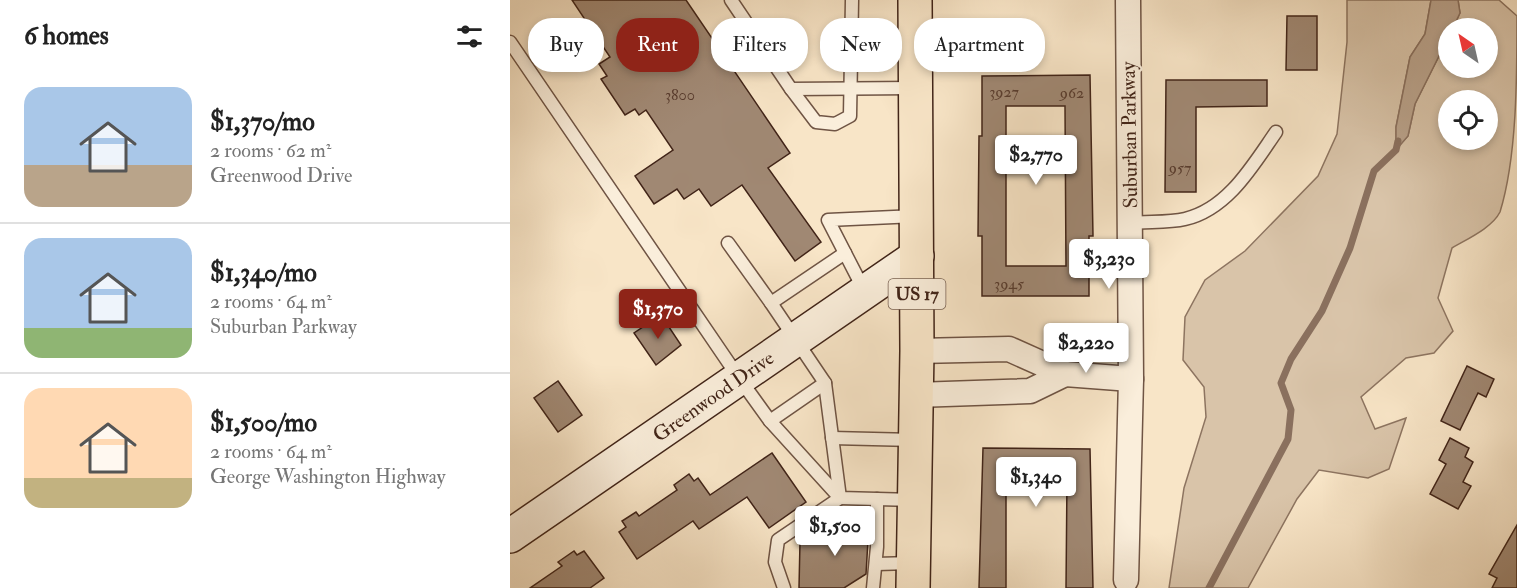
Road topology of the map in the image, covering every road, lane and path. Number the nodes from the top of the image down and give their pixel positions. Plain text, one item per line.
1 (731, 0) edge
2 (852, 0) edge
3 (915, 0) edge
4 (1128, 0) edge
5 (510, 42) edge
6 (916, 88) junction
7 (791, 89) junction
8 (852, 89) junction
9 (1276, 132) dead end
10 (917, 216) junction
11 (1130, 223) junction
12 (728, 243) dead end
13 (845, 253) junction
14 (917, 255) junction
15 (864, 291) junction
16 (771, 303) junction
17 (794, 340) junction
18 (917, 351) junction
19 (1065, 374) junction
20 (739, 378) junction
21 (1131, 378) junction
22 (825, 383) junction
23 (916, 395) junction
24 (770, 421) junction
25 (832, 438) junction
26 (915, 440) junction
27 (840, 498) junction
28 (877, 499) junction
29 (914, 500) junction
30 (510, 536) edge
31 (876, 564) junction
32 (913, 575) edge
33 (1126, 580) dead end
34 (784, 588) edge
35 (873, 588) edge

1 - 7 lane
2 - 8 lane
3 - 6 main road, US 17
4 - 11 street, Suburban Parkway
5 - 20 lane
6 - 8 lane
6 - 10 main road, US 17
7 - 8 lane
7 - 8 lane
9 - 11 lane
10 - 13 lane
10 - 14 main road, US 17
11 - 21 street, Suburban Parkway
12 - 16 lane
13 - 15 lane
13 - 16 lane
14 - 15 street, Greenwood Drive
14 - 18 main road, US 17
15 - 17 street, Greenwood Drive
16 - 17 lane
17 - 20 street, Greenwood Drive
17 - 22 lane
18 - 19 street
18 - 23 main road, US 17
19 - 21 street
19 - 23 street
20 - 24 lane
20 - 30 street, Greenwood Drive
21 - 33 street, Suburban Parkway
22 - 24 lane
22 - 25 lane
23 - 26 main road, US 17
24 - 27 lane
25 - 26 lane
25 - 27 lane
26 - 29 main road, US 17
27 - 28 lane
27 - 34 lane
28 - 29 lane
28 - 31 lane
29 - 32 main road, US 17
31 - 32 lane
31 - 35 lane

